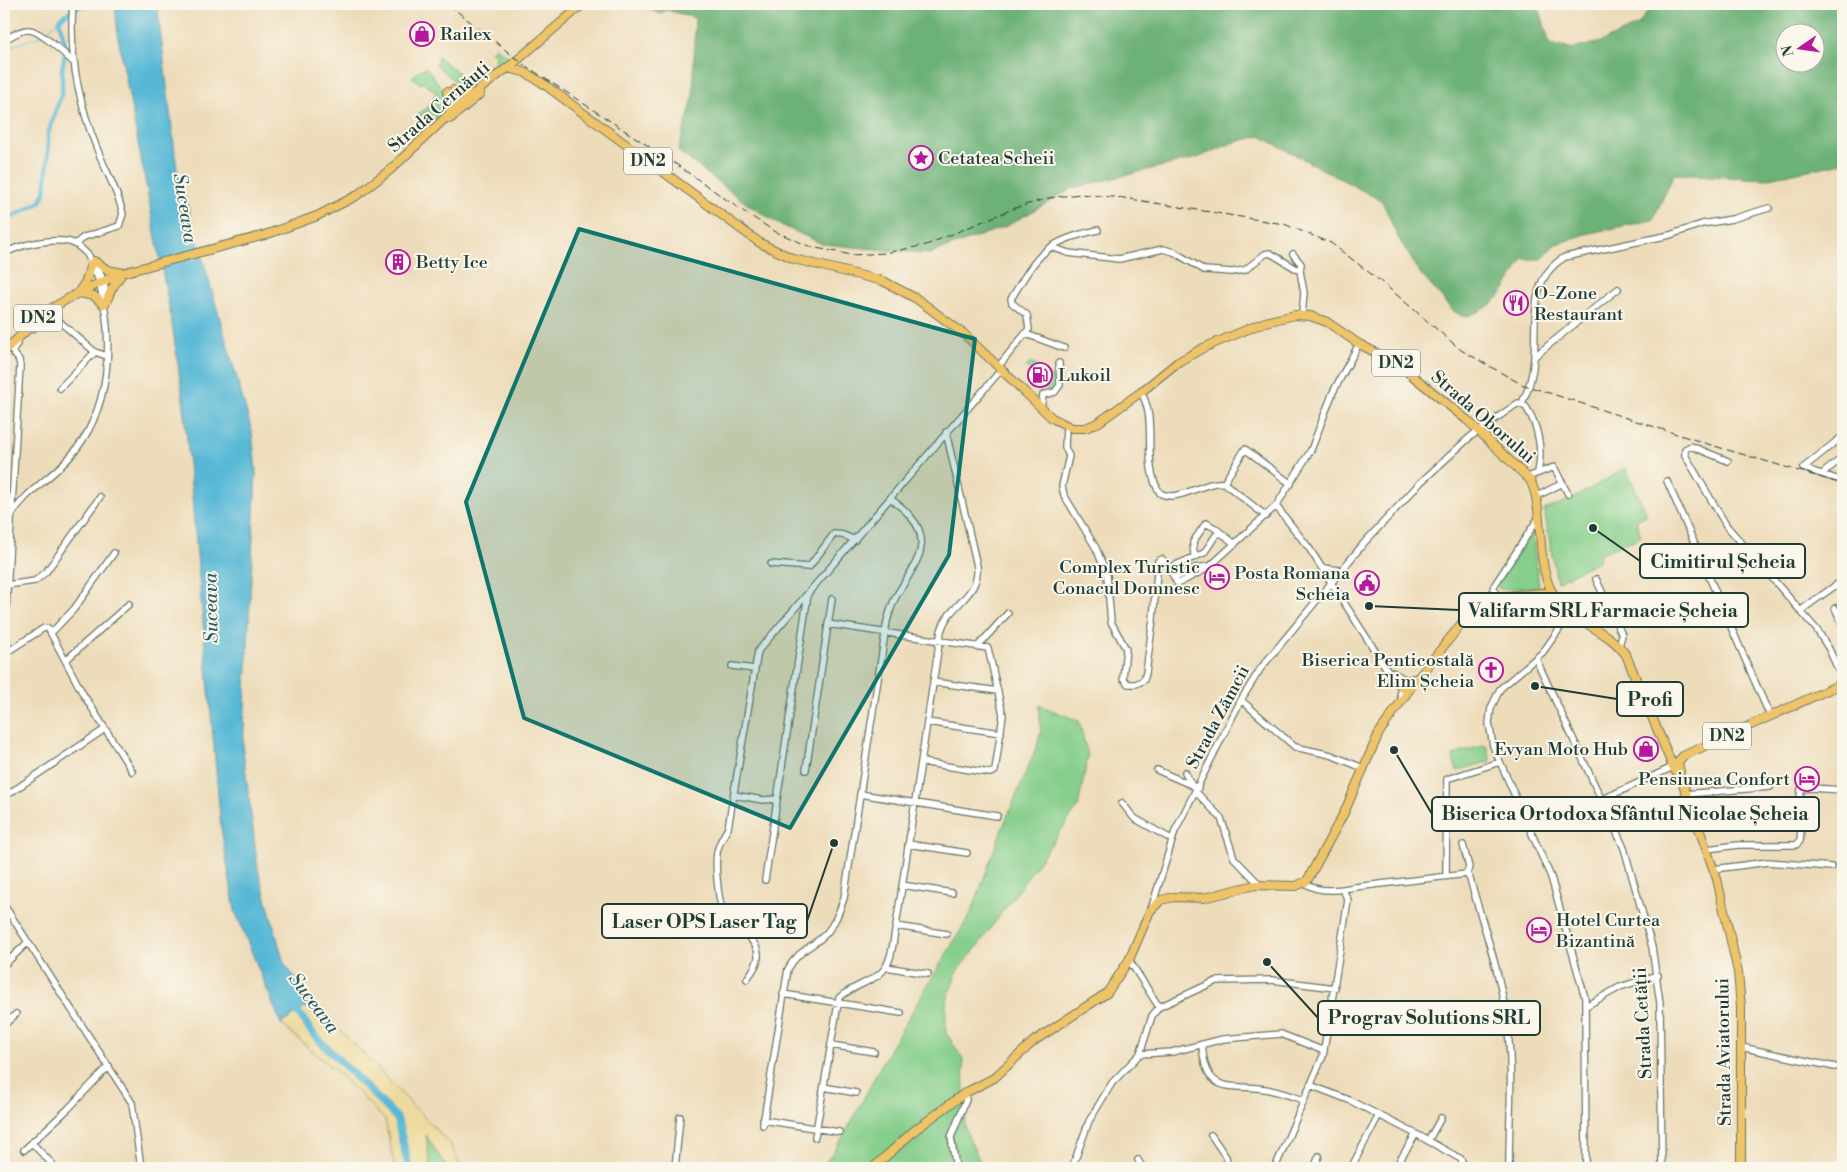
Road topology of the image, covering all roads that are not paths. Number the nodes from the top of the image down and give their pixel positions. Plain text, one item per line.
1 (73, 4) edge
2 (583, 4) edge
3 (4, 40) edge
4 (73, 62) junction
5 (508, 68) junction
6 (473, 93) junction
7 (451, 112) junction
8 (390, 170) junction
9 (1769, 208) dead end
10 (1098, 230) dead end
11 (75, 244) junction
12 (1052, 247) junction
13 (4, 254) edge
14 (1292, 254) dead end
15 (93, 262) junction
16 (1300, 271) junction
17 (122, 273) junction
18 (101, 283) junction
19 (1618, 289) dead end
20 (78, 293) junction
21 (105, 304) junction
22 (1302, 314) junction
23 (1026, 334) junction
24 (1359, 344) junction
25 (1064, 348) dead end
26 (4, 351) edge
27 (95, 352) junction
28 (107, 356) junction
29 (1534, 356) junction
30 (1059, 363) dead end
31 (1000, 369) junction
32 (60, 388) dead end
33 (1142, 392) junction
34 (1522, 403) junction
35 (1041, 408) junction
36 (1066, 426) junction
37 (1478, 430) junction
38 (946, 432) junction
39 (1843, 436) edge
40 (1843, 458) edge
41 (1728, 461) dead end
42 (1538, 472) junction
43 (1822, 474) junction
44 (1528, 477) junction
45 (1667, 481) dead end
46 (1843, 481) edge
47 (1224, 483) junction
48 (1563, 483) junction
49 (1291, 484) junction
50 (1568, 494) dead end
51 (100, 497) dead end
52 (1535, 497) junction
53 (890, 498) junction
54 (1276, 506) junction
55 (1266, 516) junction
56 (10, 520) junction
57 (1538, 520) junction
58 (1221, 533) junction
59 (855, 540) junction
60 (1235, 544) junction
61 (114, 553) dead end
62 (1194, 555) junction
63 (771, 564) dead end
64 (1170, 568) junction
65 (1322, 568) junction
66 (1340, 571) junction
67 (1596, 579) dead end
68 (1843, 580) edge
69 (1331, 582) junction
70 (7, 585) junction
71 (1552, 592) junction
72 (808, 594) junction
73 (1340, 595) junction
74 (1320, 596) junction
75 (1500, 596) junction
76 (832, 599) dead end
77 (129, 604) dead end
78 (1835, 608) dead end
79 (1800, 611) junction
80 (1008, 613) dead end
81 (1570, 614) junction
82 (828, 624) junction
83 (1843, 625) edge
84 (51, 633) junction
85 (884, 633) junction
86 (940, 642) junction
87 (4, 643) edge
88 (1619, 646) junction
89 (977, 647) junction
90 (4, 654) edge
91 (1536, 659) junction
92 (66, 660) junction
93 (732, 666) dead end
94 (754, 669) junction
95 (1843, 681) edge
96 (933, 682) junction
97 (1405, 684) junction
98 (998, 691) junction
99 (1241, 700) junction
100 (1770, 716) junction
101 (927, 722) junction
102 (105, 729) junction
103 (1001, 733) junction
104 (1663, 739) junction
105 (1683, 756) junction
106 (921, 762) junction
107 (1500, 762) junction
108 (1673, 767) junction
109 (1363, 768) junction
110 (806, 770) dead end
111 (1157, 770) dead end
112 (132, 771) dead end
113 (1185, 772) dead end
114 (1191, 784) junction
115 (1683, 784) junction
116 (1770, 787) dead end
117 (1197, 790) junction
118 (1843, 790) edge
119 (860, 794) junction
120 (1686, 794) junction
121 (734, 795) junction
122 (4, 797) edge
123 (776, 799) junction
124 (1603, 799) junction
125 (914, 802) junction
126 (1122, 803) dead end
127 (997, 816) dead end
128 (1172, 839) junction
129 (908, 844) junction
130 (1463, 845) dead end
131 (1707, 849) junction
132 (967, 853) dead end
133 (1831, 867) dead end
134 (1714, 869) junction
135 (1467, 874) junction
136 (1446, 875) junction
137 (765, 880) dead end
138 (1305, 883) junction
139 (902, 885) junction
140 (1260, 885) junction
141 (1343, 890) junction
142 (1156, 892) junction
143 (952, 893) dead end
144 (1170, 898) junction
145 (4, 906) edge
146 (1150, 911) junction
147 (896, 926) junction
148 (946, 934) dead end
149 (28, 942) junction
150 (1129, 960) junction
151 (4, 965) edge
152 (886, 967) junction
153 (928, 974) dead end
154 (1658, 975) junction
155 (747, 979) dead end
156 (1334, 988) junction
157 (783, 994) junction
158 (838, 1003) junction
159 (1586, 1006) junction
160 (1159, 1007) junction
161 (901, 1013) dead end
162 (16, 1014) dead end
163 (4, 1026) edge
164 (831, 1045) junction
165 (1202, 1045) junction
166 (1740, 1047) junction
167 (1324, 1051) junction
168 (874, 1052) dead end
169 (1140, 1054) junction
170 (109, 1066) junction
171 (1835, 1067) dead end
172 (1310, 1085) junction
173 (824, 1087) junction
174 (856, 1093) dead end
175 (965, 1093) junction
176 (1303, 1100) junction
177 (1379, 1115) junction
178 (680, 1117) dead end
179 (1441, 1118) dead end
180 (817, 1128) junction
181 (839, 1132) dead end
182 (1211, 1134) dead end
183 (1416, 1134) junction
184 (816, 1137) dead end
185 (1428, 1141) junction
186 (32, 1143) junction
187 (24, 1150) dead end
188 (1319, 1156) dead end
189 (1138, 1160) dead end
190 (56, 1168) edge
191 (141, 1168) edge
192 (675, 1168) edge
193 (873, 1168) edge
194 (956, 1168) edge
195 (1072, 1168) edge
196 (1142, 1168) edge
197 (1208, 1168) edge
198 (1217, 1168) edge
199 (1228, 1168) edge
200 (1275, 1168) edge
201 (1314, 1168) edge
202 (1351, 1168) edge
203 (1395, 1168) edge
204 (1465, 1168) edge
205 (1508, 1168) edge
206 (1586, 1168) edge
207 (1662, 1168) edge
208 (1740, 1168) edge

1 - 4 street
2 - 5 main road, Strada Cernăuți
3 - 4 street
4 - 11 street
5 - 6 main road, Strada Cernăuți / DN2
5 - 8 main road, Strada Cernăuți / DN2
5 - 31 main road, DN2
6 - 7 main road, Strada Cernăuți / DN2
6 - 7 main road
7 - 8 main road, Strada Cernăuți / DN2
8 - 17 main road, Strada Cernăuți / DN2
9 - 29 street
10 - 12 street
11 - 13 street
11 - 15 street
12 - 16 street
12 - 23 street
14 - 16 street
15 - 17 main road
15 - 18 street
15 - 20 main road
16 - 22 street
17 - 18 main road, DN2
17 - 21 main road
18 - 20 main road, DN2
18 - 21 street
19 - 29 street
20 - 21 main road
20 - 26 main road, DN2
21 - 28 street
22 - 24 main road, Strada Oborului / DN2
22 - 33 main road
23 - 25 street
23 - 31 street
24 - 37 main road, Strada Oborului / DN2
24 - 49 street
27 - 28 street
27 - 32 street
27 - 56 street
28 - 56 street
29 - 34 street
30 - 35 street
31 - 35 main road, DN2
31 - 38 street
33 - 36 main road
33 - 47 street
34 - 37 street, Strada Zămcii
34 - 42 street
35 - 36 main road, DN2
36 - 64 street
37 - 44 main road, Strada Oborului / DN2
37 - 66 street, Strada Zămcii
38 - 53 street
38 - 86 street
39 - 43 street
40 - 43 street
41 - 79 street
42 - 44 street
42 - 48 street
43 - 46 street
44 - 52 main road, Strada Oborului / DN2
45 - 100 street
47 - 49 street
47 - 55 street
48 - 50 street
48 - 52 street
49 - 54 street
51 - 70 street
52 - 57 main road, Strada Oborului / DN2
53 - 59 street
53 - 85 street
54 - 55 street
54 - 65 street
55 - 60 street
56 - 70 street
57 - 71 main road, Strada Oborului / DN2
57 - 75 street
58 - 60 street
58 - 62 street
58 - 62 street
59 - 63 street
59 - 72 street
60 - 64 street
61 - 84 street
62 - 64 street
65 - 66 street
65 - 69 street
66 - 69 street, Strada Zămcii
66 - 73 street
67 - 88 street
68 - 79 street
69 - 73 street
69 - 74 street, Strada Zămcii
70 - 87 street
71 - 75 main road
71 - 81 main road, DN2
72 - 94 street
72 - 123 street
73 - 74 street
73 - 97 street
74 - 99 street, Strada Zămcii
75 - 97 main road
76 - 82 street
77 - 92 street
78 - 83 street
79 - 95 street
80 - 89 street
81 - 88 main road, DN2
81 - 91 street
82 - 85 street
82 - 110 street
84 - 90 street
84 - 92 street
85 - 86 street
85 - 119 street
86 - 89 street
86 - 96 street
88 - 104 main road, DN2
89 - 98 street
91 - 107 street
91 - 124 street, Strada Cetății
92 - 102 street
93 - 94 street
94 - 121 street
95 - 100 main road, DN2
96 - 98 street
96 - 101 street
97 - 109 main road
98 - 103 street
99 - 109 street
99 - 117 street, Strada Zămcii
100 - 105 main road, DN2
101 - 103 street
101 - 106 street
102 - 112 street
102 - 122 street
103 - 106 street
104 - 105 main road, DN2
104 - 108 main road, Strada Aviatorului
105 - 115 main road, DN2
106 - 125 street
107 - 136 street
107 - 159 street
108 - 115 main road, Strada Aviatorului
108 - 124 street
109 - 138 main road
111 - 114 street
113 - 114 street
114 - 117 street
115 - 120 main road, Strada Aviatorului
116 - 120 street
117 - 128 street, Strada Zămcii
117 - 140 street
118 - 131 street
119 - 125 street
119 - 157 street
120 - 131 main road, Strada Aviatorului
121 - 123 street
121 - 155 street
123 - 137 street
124 - 154 street, Strada Cetății
125 - 127 street
125 - 129 street
126 - 128 street
128 - 142 street, Strada Zămcii
129 - 132 street
129 - 139 street
130 - 135 street
131 - 134 main road, Strada Aviatorului
133 - 134 street
134 - 166 main road, Strada Aviatorului
135 - 136 street
135 - 205 street
136 - 141 street
138 - 140 main road
138 - 141 street
139 - 143 street
139 - 147 street
140 - 144 main road
141 - 156 street
142 - 144 street
142 - 146 street, Strada Zămcii
144 - 146 main road
145 - 149 street
146 - 150 main road, Strada Zămcii
147 - 148 street
147 - 152 street
149 - 151 street
149 - 170 street
150 - 160 street
150 - 175 main road, Strada Zămcii
152 - 153 street
152 - 158 street
154 - 159 street
154 - 207 street, Strada Cetății
156 - 160 street
156 - 167 street
157 - 158 street
157 - 180 street
158 - 161 street
158 - 164 street
159 - 206 street
160 - 169 street
162 - 163 street
164 - 168 street
164 - 173 street
165 - 167 street
165 - 169 street
165 - 176 street
166 - 171 street
166 - 208 main road, Strada Aviatorului
167 - 172 street
169 - 195 street
170 - 186 street
170 - 191 street
172 - 176 street
172 - 177 street
173 - 174 street
173 - 180 street
175 - 193 main road, Strada Zămcii
175 - 194 street
176 - 200 street
177 - 183 street
177 - 202 street
178 - 192 street
179 - 185 street
180 - 181 street
180 - 184 street
182 - 199 street
183 - 185 street
183 - 203 street
185 - 204 street
186 - 187 street
186 - 190 street
188 - 201 street
189 - 196 street
197 - 198 street

